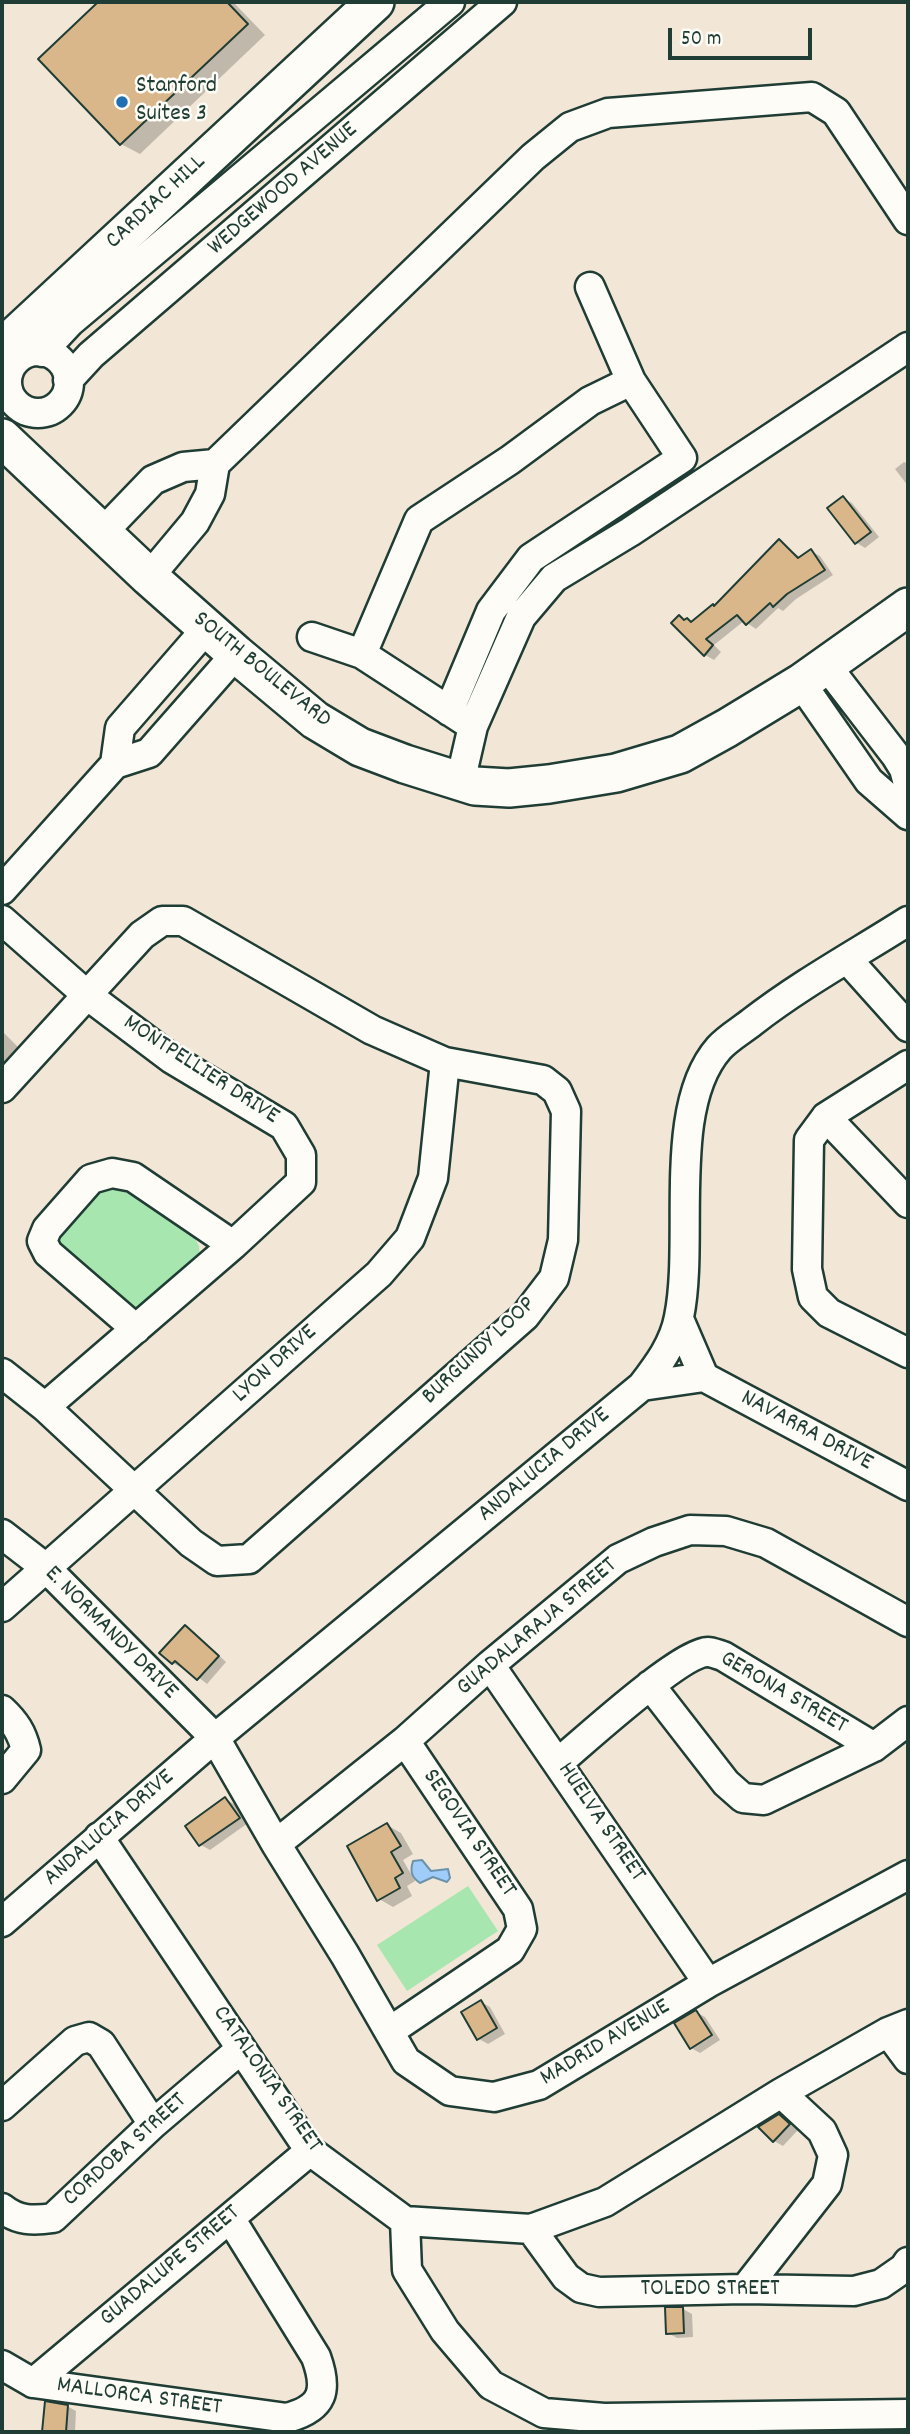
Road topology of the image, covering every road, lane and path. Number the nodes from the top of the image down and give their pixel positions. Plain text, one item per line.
1 (375, 2) edge
2 (450, 2) edge
3 (502, 2) edge
4 (908, 220) edge
5 (590, 287) dead end
6 (908, 347) edge
7 (42, 352) junction
8 (4, 371) edge
9 (68, 380) junction
10 (631, 381) junction
11 (36, 413) junction
12 (11, 447) edge
13 (215, 464) junction
14 (102, 533) junction
15 (149, 577) junction
16 (908, 607) edge
17 (207, 628) junction
18 (312, 637) dead end
19 (236, 654) junction
20 (362, 654) junction
21 (813, 674) junction
22 (449, 711) junction
23 (473, 726) junction
24 (115, 764) junction
25 (457, 781) junction
26 (908, 783) edge
27 (908, 815) edge
28 (2, 890) edge
29 (2, 920) edge
30 (908, 921) edge
31 (847, 959) junction
32 (88, 995) junction
33 (908, 1027) edge
34 (445, 1062) junction
35 (908, 1065) edge
36 (2, 1088) edge
37 (825, 1117) junction
38 (908, 1203) edge
39 (233, 1245) junction
40 (679, 1319) junction
41 (136, 1329) junction
42 (908, 1353) edge
43 (2, 1373) edge
44 (704, 1377) junction
45 (642, 1386) junction
46 (45, 1407) junction
47 (908, 1486) edge
48 (135, 1491) junction
49 (2, 1534) edge
50 (46, 1568) junction
51 (2, 1607) edge
52 (908, 1622) edge
53 (490, 1665) junction
54 (650, 1685) junction
55 (2, 1710) edge
56 (908, 1721) edge
57 (215, 1738) junction
58 (405, 1741) junction
59 (874, 1747) junction
60 (559, 1762) junction
61 (2, 1779) edge
62 (99, 1837) junction
63 (276, 1844) junction
64 (908, 1875) edge
65 (2, 1922) edge
66 (708, 1983) junction
67 (898, 2028) edge
68 (390, 2031) junction
69 (241, 2049) junction
70 (908, 2059) edge
71 (781, 2093) junction
72 (2, 2106) edge
73 (153, 2124) junction
74 (310, 2151) junction
75 (2, 2208) edge
76 (230, 2218) junction
77 (405, 2221) junction
78 (531, 2228) junction
79 (908, 2262) edge
80 (745, 2289) junction
81 (2, 2365) edge
82 (33, 2383) junction
83 (908, 2414) edge

1 - 8 main road, CARDIAC HILL
2 - 7 street, WEDGEWOOD AVENUE
3 - 9 street, WEDGEWOOD AVENUE
4 - 13 street
5 - 10 street
6 - 23 street
7 - 8 street, WEDGEWOOD AVENUE
7 - 9 street
8 - 11 street
9 - 11 street, WEDGEWOOD AVENUE
10 - 20 street
10 - 22 street
11 - 12 street
12 - 14 main road, SOUTH BOULEVARD
13 - 14 street
13 - 15 street
14 - 15 main road, SOUTH BOULEVARD
15 - 17 main road, SOUTH BOULEVARD
16 - 21 main road, SOUTH BOULEVARD
17 - 19 main road, SOUTH BOULEVARD
17 - 24 street
18 - 20 street
19 - 24 street
19 - 25 main road, SOUTH BOULEVARD
20 - 22 street
21 - 25 main road, SOUTH BOULEVARD
21 - 26 street
21 - 27 street
22 - 23 street
23 - 25 street
24 - 28 street
29 - 32 street, MONTPELLIER DRIVE
30 - 31 street, ANDALUCIA DRIVE
31 - 33 street
31 - 40 street, ANDALUCIA DRIVE
32 - 34 street, BURGUNDY LOOP
32 - 36 street, BURGUNDY LOOP
32 - 39 street, MONTPELLIER DRIVE
34 - 48 street, LYON DRIVE
34 - 48 street, BURGUNDY LOOP
35 - 37 street
37 - 38 street
37 - 42 street
39 - 41 street, MONTPELLIER DRIVE
39 - 41 street
40 - 44 street
40 - 45 street, ANDALUCIA DRIVE
41 - 46 street, MONTPELLIER DRIVE
43 - 46 street, BURGUNDY LOOP
44 - 45 street
44 - 47 street, NAVARRA DRIVE
45 - 57 street, ANDALUCIA DRIVE
46 - 48 street, BURGUNDY LOOP
48 - 50 street, LYON DRIVE
49 - 50 street, E. NORMANDY DRIVE
50 - 51 street, LYON DRIVE
50 - 57 street, E. NORMANDY DRIVE
52 - 53 street, GUADALARAJA STREET
53 - 58 street, GUADALARAJA STREET
53 - 60 street, HUELVA STREET
54 - 59 street, GERONA STREET
54 - 59 street
54 - 60 street, GERONA STREET
55 - 61 street
56 - 59 street
57 - 62 street, ANDALUCIA DRIVE
57 - 63 street, MADRID AVENUE
58 - 63 street, GUADALARAJA STREET
58 - 68 street, SEGOVIA STREET
60 - 66 street, HUELVA STREET
62 - 65 street, ANDALUCIA DRIVE
62 - 69 street, CATALONIA STREET
63 - 68 street, MADRID AVENUE
64 - 66 street, MADRID AVENUE
66 - 68 street, MADRID AVENUE
67 - 70 street
67 - 71 street
69 - 73 street, CORDOBA STREET
69 - 74 street, CATALONIA STREET
71 - 78 street
71 - 80 street
72 - 73 street
73 - 75 street, CORDOBA STREET
74 - 76 street, GUADALUPE STREET
74 - 77 street, CATALONIA STREET
76 - 82 street, GUADALUPE STREET
76 - 82 street, MALLORCA STREET
77 - 78 street
77 - 83 street
78 - 80 street, TOLEDO STREET
79 - 80 street, TOLEDO STREET
81 - 82 street, MALLORCA STREET

